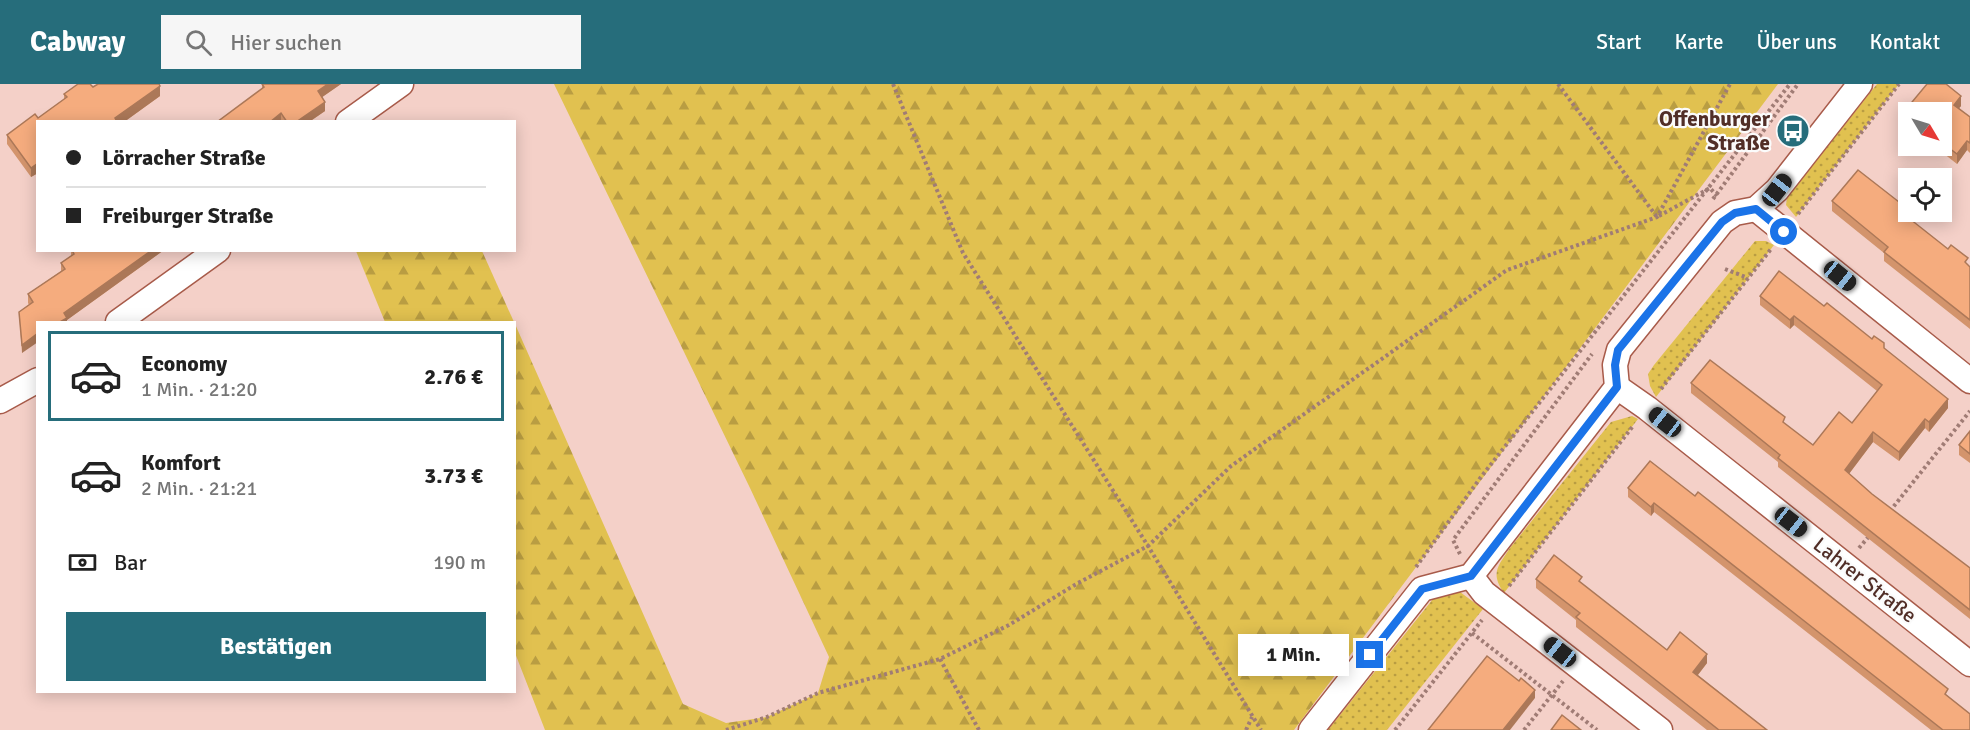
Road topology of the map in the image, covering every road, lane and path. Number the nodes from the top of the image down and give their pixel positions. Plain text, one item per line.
1 (401, 84) edge
2 (893, 84) edge
3 (1558, 84) edge
4 (1730, 84) edge
5 (1790, 84) edge
6 (1860, 84) edge
7 (351, 120) edge
8 (1710, 188) junction
9 (1746, 211) junction
10 (1657, 218) junction
11 (215, 252) edge
12 (1725, 268) dead end
13 (1748, 278) dead end
14 (119, 321) edge
15 (36, 381) edge
16 (1970, 381) edge
17 (1617, 387) junction
18 (0, 401) edge
19 (1970, 411) edge
20 (1888, 514) edge
21 (1874, 530) edge
22 (1148, 546) junction
23 (1845, 564) junction
24 (1411, 575) dead end
25 (1471, 576) junction
26 (1472, 633) dead end
27 (940, 659) junction
28 (1576, 664) junction
29 (1970, 664) edge
30 (1551, 696) junction
31 (1252, 717) junction
32 (726, 730) edge
33 (979, 730) edge
34 (1246, 730) edge
35 (1261, 730) edge
36 (1311, 730) edge
37 (1524, 730) edge
38 (1597, 730) edge
39 (1660, 730) edge

1 - 7 street
2 - 22 path
3 - 10 path
4 - 10 path
5 - 8 path
6 - 9 street
8 - 9 path
8 - 10 path
8 - 24 path
9 - 16 street
9 - 17 street
10 - 22 path
11 - 14 street
12 - 13 path
15 - 18 street
17 - 23 street, Lahrer Straße
17 - 25 street
19 - 20 path
21 - 23 path
22 - 27 path
22 - 31 path
23 - 29 street, Lahrer Straße
25 - 28 street
25 - 36 street
26 - 30 path
27 - 32 path
27 - 33 path
28 - 30 path
28 - 39 street
30 - 37 path
30 - 38 path
31 - 34 path
31 - 35 path

